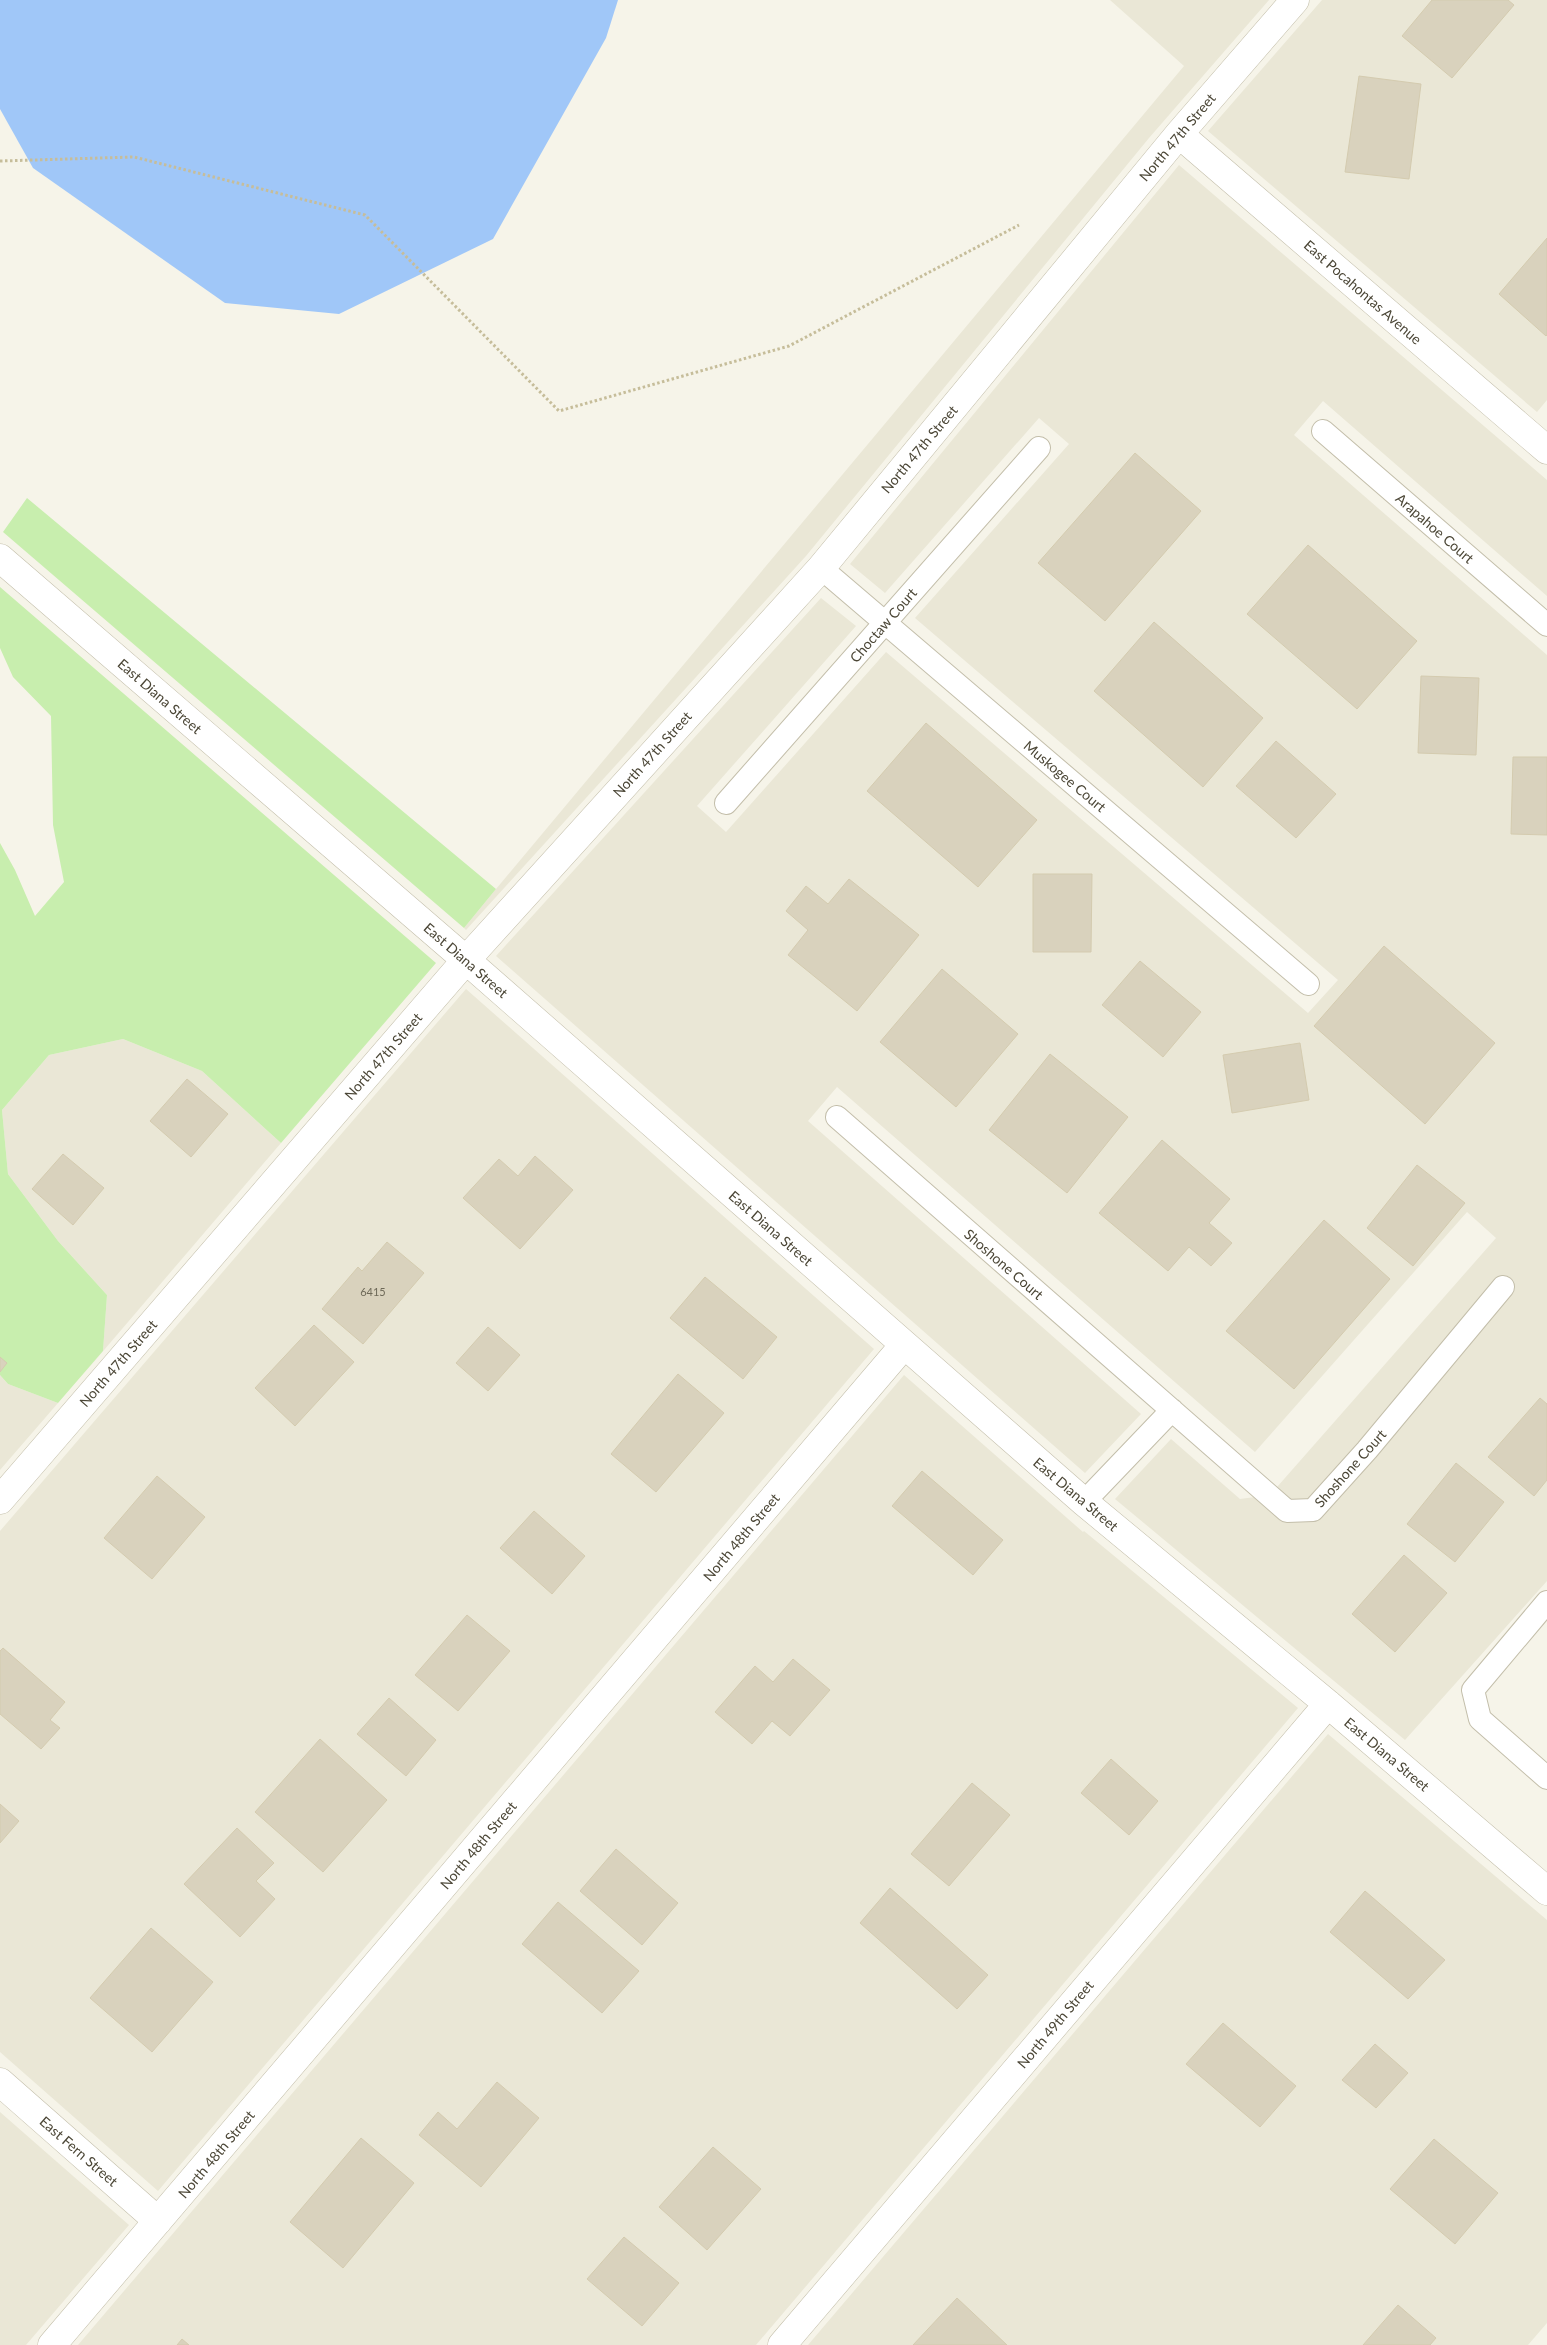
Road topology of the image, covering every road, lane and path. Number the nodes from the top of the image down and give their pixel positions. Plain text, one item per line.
1 (1295, 0) edge
2 (1179, 134) junction
3 (0, 161) edge
4 (1019, 225) dead end
5 (1323, 431) dead end
6 (1544, 440) edge
7 (1039, 448) dead end
8 (0, 558) edge
9 (821, 568) junction
10 (885, 623) junction
11 (1547, 625) edge
12 (726, 803) dead end
13 (466, 960) junction
14 (1308, 984) dead end
15 (837, 1117) dead end
16 (1503, 1287) dead end
17 (904, 1345) junction
18 (1172, 1410) junction
19 (0, 1500) edge
20 (1084, 1502) junction
21 (1547, 1602) edge
22 (1328, 1704) junction
23 (1547, 1778) edge
24 (1547, 1891) edge
25 (0, 2082) edge
26 (158, 2221) junction
27 (52, 2345) edge
28 (782, 2345) edge

1 - 2 street, North 47th Street
2 - 6 street, East Pocahontas Avenue
2 - 9 street, North 47th Street
3 - 4 path
5 - 11 lane, Arapahoe Court
7 - 10 lane, Choctaw Court
8 - 13 street, East Diana Street
9 - 10 lane, Muskogee Court
9 - 13 street, North 47th Street
10 - 12 lane, Choctaw Court
10 - 14 lane, Muskogee Court
13 - 17 street, East Diana Street
13 - 19 street, North 47th Street
15 - 18 lane, Shoshone Court
16 - 18 lane, Shoshone Court
17 - 20 street, East Diana Street
17 - 26 street, North 48th Street
18 - 20 lane
20 - 22 street, East Diana Street
21 - 23 lane
22 - 24 street, East Diana Street
22 - 28 street, North 49th Street
25 - 26 street, East Fern Street
26 - 27 street, North 48th Street

